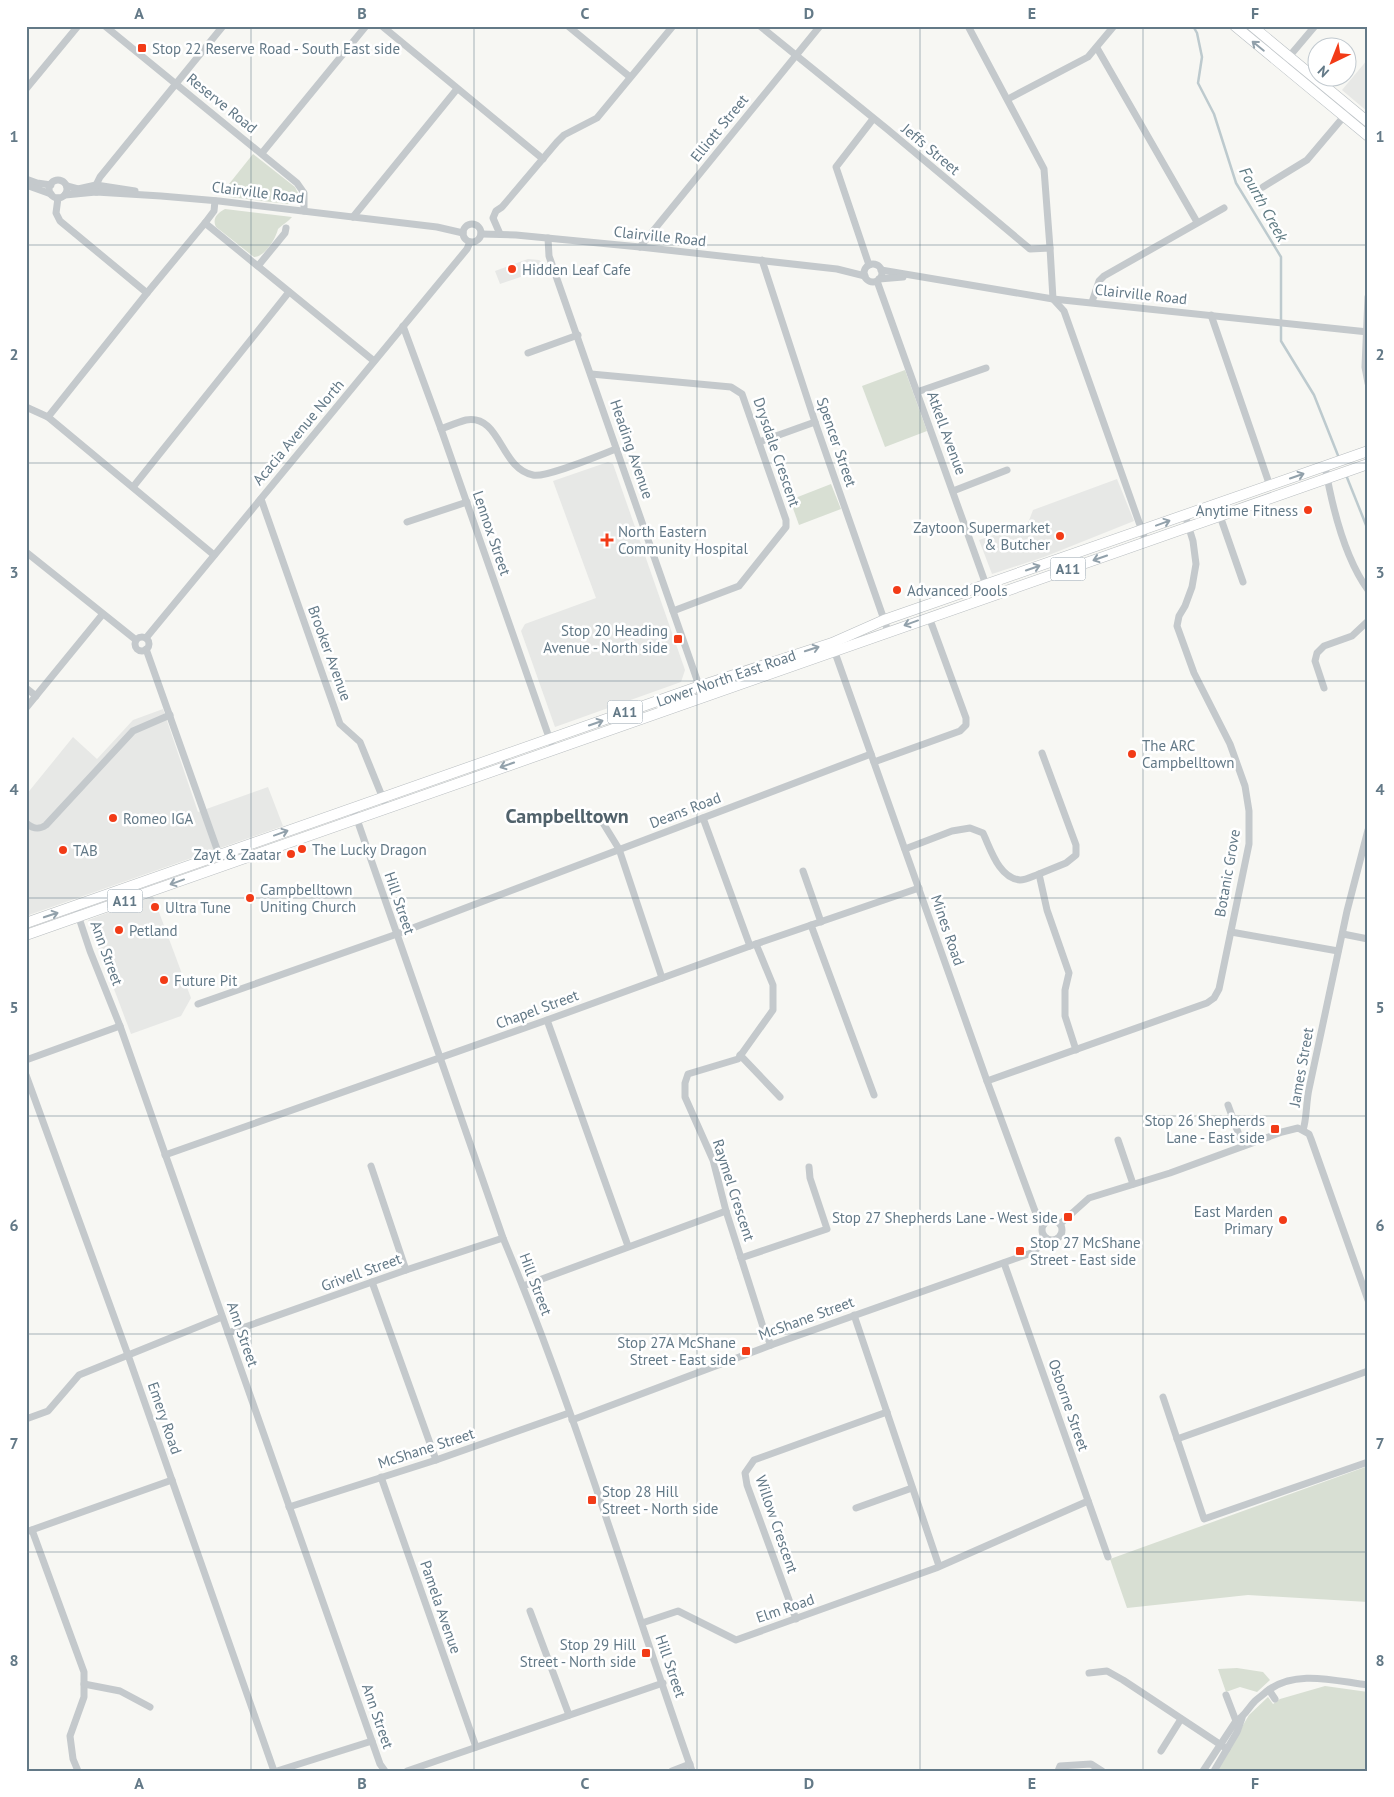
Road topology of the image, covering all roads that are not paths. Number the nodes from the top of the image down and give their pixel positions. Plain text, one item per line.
1 (78, 26) edge
2 (105, 26) edge
3 (223, 26) edge
4 (366, 26) edge
5 (382, 26) edge
6 (568, 26) edge
7 (673, 26) edge
8 (760, 26) edge
9 (820, 26) edge
10 (968, 26) edge
11 (1114, 26) edge
12 (1234, 26) edge
13 (1252, 26) edge
14 (1315, 26) edge
15 (1097, 48) junction
16 (796, 56) junction
17 (1286, 61) junction
18 (630, 77) junction
19 (176, 84) junction
20 (26, 89) edge
21 (457, 89) junction
22 (1008, 99) junction
23 (1348, 112) junction
24 (873, 118) junction
25 (1368, 122) edge
26 (1368, 136) edge
27 (262, 153) junction
28 (542, 159) junction
29 (26, 179) edge
30 (26, 185) edge
31 (51, 185) junction
32 (67, 186) junction
33 (1263, 187) dead end
34 (96, 189) junction
35 (51, 194) junction
36 (62, 197) junction
37 (215, 201) junction
38 (1224, 208) dead end
39 (304, 211) junction
40 (353, 217) junction
41 (1197, 222) junction
42 (205, 223) junction
43 (286, 228) dead end
44 (463, 233) junction
45 (481, 234) junction
46 (500, 234) junction
47 (548, 238) junction
48 (470, 242) junction
49 (640, 247) junction
50 (1050, 248) junction
51 (762, 260) junction
52 (258, 266) junction
53 (867, 266) junction
54 (836, 269) junction
55 (881, 270) junction
56 (865, 276) junction
57 (913, 277) junction
58 (878, 280) junction
59 (290, 292) junction
60 (147, 293) junction
61 (1368, 297) edge
62 (1053, 299) junction
63 (1092, 302) junction
64 (1211, 315) junction
65 (403, 326) junction
66 (1367, 332) edge
67 (578, 335) junction
68 (528, 353) dead end
69 (374, 361) junction
70 (986, 368) dead end
71 (591, 374) junction
72 (1368, 383) edge
73 (917, 392) junction
74 (26, 407) edge
75 (48, 417) junction
76 (815, 422) junction
77 (441, 429) junction
78 (759, 442) junction
79 (616, 449) junction
80 (1368, 451) edge
81 (1368, 464) edge
82 (1324, 466) junction
83 (1006, 470) dead end
84 (1327, 478) junction
85 (1270, 486) junction
86 (133, 487) junction
87 (953, 491) junction
88 (260, 499) junction
89 (466, 502) junction
90 (1185, 515) junction
91 (1220, 516) junction
92 (407, 522) dead end
93 (1189, 527) junction
94 (1142, 531) junction
95 (1146, 542) junction
96 (26, 552) edge
97 (214, 555) junction
98 (1243, 582) dead end
99 (987, 584) junction
100 (1368, 590) edge
101 (990, 596) junction
102 (673, 610) junction
103 (102, 615) junction
104 (929, 617) junction
105 (884, 620) junction
106 (1368, 621) edge
107 (888, 632) junction
108 (146, 638) junction
109 (136, 640) junction
110 (833, 647) junction
111 (146, 649) junction
112 (700, 686) junction
113 (26, 688) edge
114 (1324, 688) dead end
115 (36, 696) junction
116 (704, 697) junction
117 (26, 708) edge
118 (170, 715) junction
119 (550, 739) junction
120 (553, 750) junction
121 (1042, 753) dead end
122 (871, 754) junction
123 (874, 762) junction
124 (382, 797) junction
125 (353, 808) junction
126 (386, 808) junction
127 (356, 818) junction
128 (703, 818) junction
129 (603, 823) dead end
130 (26, 824) edge
131 (1368, 830) edge
132 (619, 849) junction
133 (905, 849) junction
134 (219, 856) junction
135 (223, 866) junction
136 (803, 871) dead end
137 (1039, 874) junction
138 (919, 888) junction
139 (75, 906) junction
140 (79, 917) junction
141 (822, 922) junction
142 (26, 923) edge
143 (812, 925) junction
144 (1231, 932) junction
145 (26, 934) edge
146 (397, 934) junction
147 (1343, 934) junction
148 (1368, 939) edge
149 (753, 945) junction
150 (1338, 951) junction
151 (662, 978) junction
152 (198, 1004) dead end
153 (547, 1020) junction
154 (120, 1026) junction
155 (1076, 1050) junction
156 (740, 1055) junction
157 (441, 1058) junction
158 (26, 1060) edge
159 (26, 1075) edge
160 (987, 1081) junction
161 (874, 1095) dead end
162 (780, 1096) dead end
163 (1228, 1105) dead end
164 (1303, 1130) junction
165 (1118, 1140) dead end
166 (1243, 1146) junction
167 (165, 1155) junction
168 (371, 1166) dead end
169 (809, 1167) dead end
170 (1133, 1184) junction
171 (726, 1211) junction
172 (1045, 1223) junction
173 (1060, 1224) junction
174 (503, 1238) junction
175 (1046, 1238) junction
176 (628, 1246) junction
177 (741, 1258) junction
178 (1004, 1263) junction
179 (406, 1270) junction
180 (372, 1282) junction
181 (523, 1286) junction
182 (1368, 1300) edge
183 (854, 1316) junction
184 (222, 1317) junction
185 (228, 1334) junction
186 (771, 1344) junction
187 (128, 1355) junction
188 (1368, 1371) edge
189 (1163, 1397) dead end
190 (887, 1412) junction
191 (571, 1417) junction
192 (26, 1419) edge
193 (1177, 1438) junction
194 (436, 1460) junction
195 (1368, 1462) edge
196 (381, 1477) junction
197 (172, 1480) junction
198 (912, 1488) junction
199 (1088, 1501) junction
200 (289, 1507) junction
201 (856, 1508) dead end
202 (29, 1531) edge
203 (1108, 1557) dead end
204 (939, 1566) junction
205 (530, 1612) dead end
206 (796, 1619) junction
207 (642, 1623) junction
208 (1088, 1673) dead end
209 (663, 1683) junction
210 (84, 1684) junction
211 (1368, 1685) edge
212 (1269, 1690) junction
213 (1226, 1695) dead end
214 (1275, 1699) dead end
215 (150, 1707) dead end
216 (569, 1715) junction
217 (1181, 1718) junction
218 (1239, 1719) junction
219 (372, 1741) junction
220 (1220, 1743) junction
221 (476, 1747) junction
222 (1227, 1748) junction
223 (1161, 1751) dead end
224 (691, 1768) edge
225 (78, 1771) edge
226 (275, 1771) edge
227 (385, 1771) edge
228 (407, 1771) edge
229 (672, 1771) edge
230 (1058, 1771) edge
231 (1102, 1771) edge
232 (1203, 1771) edge
233 (1214, 1771) edge

1 - 20 street
2 - 19 street, Reserve Road
3 - 19 street
4 - 27 street
5 - 21 street
6 - 18 street
7 - 18 street
8 - 16 street, Jeffs Street
9 - 16 street, Elliott Street
10 - 22 street
11 - 15 street
17 -> 12 main road
13 - 17 main road
14 - 17 street
15 - 22 street
15 - 41 street
16 - 24 street, Jeffs Street
16 - 49 street, Elliott Street
17 - 23 main road
18 - 28 street
19 - 27 street, Reserve Road
19 - 34 street
21 - 28 street
21 - 40 street
22 - 50 street
23 - 25 main road
23 - 26 main road
23 - 33 street
24 - 50 street, Jeffs Street
24 - 53 street
27 - 39 street, Reserve Road
28 - 46 street
29 - 31 street
30 - 35 street
31 - 32 street
31 - 35 street
32 - 34 street, Clairville Road
32 - 36 street
34 - 36 street, Clairville Road
34 - 37 street, Clairville Road
35 - 36 street
36 - 60 street
37 - 39 street, Clairville Road
37 - 42 street
38 - 41 street
39 - 40 street, Clairville Road
40 - 44 street, Clairville Road
41 - 63 street
42 - 52 street
42 - 60 street
43 - 52 street
44 - 45 street
44 - 48 street
45 - 46 street, Clairville Road
45 - 48 street
46 - 47 street, Clairville Road
47 - 49 street, Clairville Road
47 - 67 street, Heading Avenue
48 - 65 street, Acacia Avenue North
49 - 51 street, Clairville Road
50 - 62 street
51 - 54 street, Clairville Road
51 - 76 street, Spencer Street
52 - 59 street
53 - 54 street, Clairville Road
53 - 55 street
53 - 56 street
54 - 56 street, Clairville Road
55 - 57 street, Clairville Road
55 - 58 street
56 - 58 street
57 - 58 street, Clairville Road
57 - 62 street, Clairville Road
58 - 73 street, Atkell Avenue
59 - 69 street
59 - 86 street
60 - 75 street
61 - 66 street
62 - 63 street, Clairville Road
62 - 94 street
63 - 64 street, Clairville Road
64 - 66 street, Clairville Road
64 - 85 street
65 - 69 street, Acacia Avenue North
65 - 77 street, Lennox Street
66 - 72 street
67 - 68 street
67 - 71 street, Heading Avenue
69 - 88 street, Acacia Avenue North
70 - 73 street
71 - 78 street, Drysdale Crescent
71 - 79 street, Heading Avenue
73 - 87 street, Atkell Avenue
74 - 75 street
75 - 86 street
76 - 78 street
76 - 105 street, Spencer Street
77 - 79 street
77 - 89 street, Lennox Street
78 - 102 street, Drysdale Crescent
79 - 102 street, Heading Avenue
80 - 82 main road, Lower North East Road / A11
81 - 84 main road, Lower North East Road / A11
82 - 84 street
85 -> 82 main road, Lower North East Road / A11
83 - 87 street
84 - 91 main road, Lower North East Road / A11
84 - 100 street
85 - 90 main road, Lower North East Road / A11
86 - 97 street
87 - 99 street, Atkell Avenue
88 - 97 street, Acacia Avenue North
88 - 124 street, Brooker Avenue
89 - 92 street
89 - 119 street, Lennox Street
90 - 93 street, Botanic Grove
94 -> 90 main road, Lower North East Road / A11
91 - 93 main road, Lower North East Road / A11
91 - 98 street
93 - 95 main road, Lower North East Road / A11
93 - 144 street, Botanic Grove
94 - 95 street
99 -> 94 main road, Lower North East Road / A11
95 -> 101 main road, Lower North East Road / A11
96 - 103 street
97 - 108 street, Acacia Avenue North
99 - 101 street, Atkell Avenue
99 - 105 main road, Lower North East Road / A11
101 - 104 main road, Lower North East Road / A11
102 - 112 street, Heading Avenue
103 - 109 street
103 - 115 street
104 -> 107 main road, Lower North East Road / A11
104 - 123 street
105 - 107 street, Spencer Street
105 - 110 main road, Lower North East Road / A11
106 - 114 street
107 - 110 main road, Lower North East Road / A11
108 - 109 street
108 - 111 street
109 - 111 street
112 -> 110 main road, Lower North East Road / A11
110 - 116 main road, Lower North East Road / A11
110 - 122 street, Mines Road
111 - 118 street
112 - 116 street, Heading Avenue
119 -> 112 main road, Lower North East Road / A11
113 - 115 street
115 - 117 street
116 - 120 main road, Lower North East Road / A11
118 - 130 street
118 - 134 street
119 - 120 street, Lennox Street
119 - 124 main road, Lower North East Road / A11
120 -> 126 main road, Lower North East Road / A11
121 - 137 street
122 - 123 street, Mines Road
122 - 128 street, Deans Road
123 - 133 street, Mines Road
124 - 125 main road, Lower North East Road / A11
124 - 126 street, Brooker Avenue
125 - 127 street, Hill Street
134 -> 125 main road, Lower North East Road / A11
126 - 127 main road, Lower North East Road / A11
127 - 135 main road, Lower North East Road / A11
127 - 146 street, Hill Street
128 - 132 street, Deans Road
128 - 149 street, Raymel Crescent
129 - 132 street
131 - 147 street, James Street
132 - 146 street, Deans Road
132 - 151 street
133 - 137 street
133 - 138 street, Mines Road
134 - 135 street
134 - 139 main road, Lower North East Road / A11
135 -> 140 main road, Lower North East Road / A11
136 - 141 street
137 - 155 street
138 - 141 street, Chapel Street
138 - 160 street, Mines Road
139 - 140 street, Ann Street
142 -> 139 main road, Lower North East Road / A11
140 - 145 main road, Lower North East Road / A11
140 - 154 street, Ann Street
141 - 143 street, Chapel Street
143 - 149 street, Chapel Street
143 - 161 street
144 - 150 street
144 - 155 street, Botanic Grove
146 - 152 street, Deans Road
146 - 157 street, Hill Street
147 - 148 street
147 - 150 street, James Street
149 - 151 street, Chapel Street
149 - 156 street, Raymel Crescent
150 - 164 street, James Street
151 - 153 street, Chapel Street
153 - 157 street, Chapel Street
153 - 176 street
154 - 158 street
154 - 167 street, Ann Street
155 - 160 street, Botanic Grove
156 - 162 street
156 - 171 street, Raymel Crescent
157 - 167 street, Chapel Street
157 - 174 street, Hill Street
159 - 187 street, Emery Road
160 - 172 street, Mines Road
163 - 166 street
164 - 166 street
164 - 182 street, James Street
165 - 170 street
166 - 170 street
167 - 184 street, Ann Street
168 - 179 street
169 - 177 street
170 - 173 street
171 - 176 street
171 - 177 street, Raymel Crescent
172 - 173 street
172 - 175 street
173 - 175 street
174 - 179 street, Grivell Street
174 - 181 street, Hill Street
175 - 178 street, McShane Street
176 - 181 street
177 - 186 street, Raymel Crescent
178 - 183 street, McShane Street
178 - 199 street, Osborne Street
179 - 180 street, Grivell Street
180 - 185 street, Grivell Street
180 - 194 street
181 - 191 street, Hill Street
183 - 186 street, McShane Street
183 - 190 street
184 - 185 street, Ann Street
184 - 187 street
185 - 200 street, Ann Street
186 - 191 street, McShane Street
187 - 192 street
187 - 197 street, Emery Road
188 - 193 street
189 - 193 street
190 - 198 street
190 - 206 street, Willow Crescent
191 - 194 street, McShane Street
191 - 207 street, Hill Street
193 - 195 street
194 - 196 street, McShane Street
196 - 200 street, McShane Street
196 - 221 street, Pamela Avenue
197 - 202 street
197 - 226 street, Emery Road
198 - 201 street
198 - 204 street
199 - 203 street, Osborne Street
199 - 204 street, Elm Road
200 - 219 street, Ann Street
202 - 210 street
204 - 206 street, Elm Road
205 - 216 street
206 - 207 street, Elm Road
207 - 209 street, Hill Street
208 - 217 street
209 - 216 street
209 - 224 street, Hill Street
210 - 215 street
210 - 225 street
211 - 212 street
212 - 214 street
212 - 218 street
213 - 218 street
216 - 221 street
217 - 220 street
217 - 223 street
218 - 220 street
218 - 222 street
219 - 226 street
219 - 227 street, Ann Street
220 - 222 street
220 - 232 street
221 - 228 street
222 - 233 street
224 - 229 street
230 - 231 street

